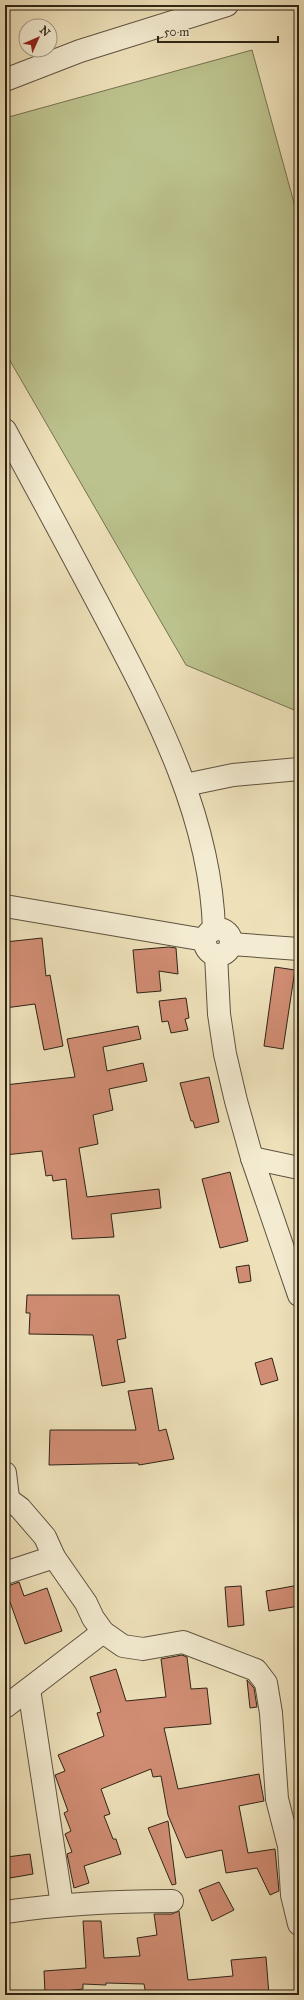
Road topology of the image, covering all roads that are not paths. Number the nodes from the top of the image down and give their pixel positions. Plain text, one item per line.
1 (227, 5) edge
2 (5, 80) edge
3 (5, 430) edge
4 (299, 769) edge
5 (185, 785) junction
6 (5, 906) edge
7 (216, 942) junction
8 (299, 948) edge
9 (252, 1158) junction
10 (299, 1168) edge
11 (299, 1295) edge
12 (5, 1473) edge
13 (7, 1497) edge
14 (54, 1557) junction
15 (5, 1572) edge
16 (103, 1632) junction
17 (29, 1689) junction
18 (5, 1707) edge
19 (172, 1901) dead end
20 (62, 1905) junction
21 (5, 1912) edge
22 (299, 1924) edge

1 - 2 street
3 - 5 street
4 - 5 street
5 - 7 street
6 - 7 street
7 - 8 street
7 - 9 street
9 - 10 street
9 - 11 street
12 - 13 street
13 - 14 street
14 - 15 street
14 - 16 street
16 - 17 street
16 - 22 street
17 - 18 street
17 - 20 street
19 - 20 street
20 - 21 street

